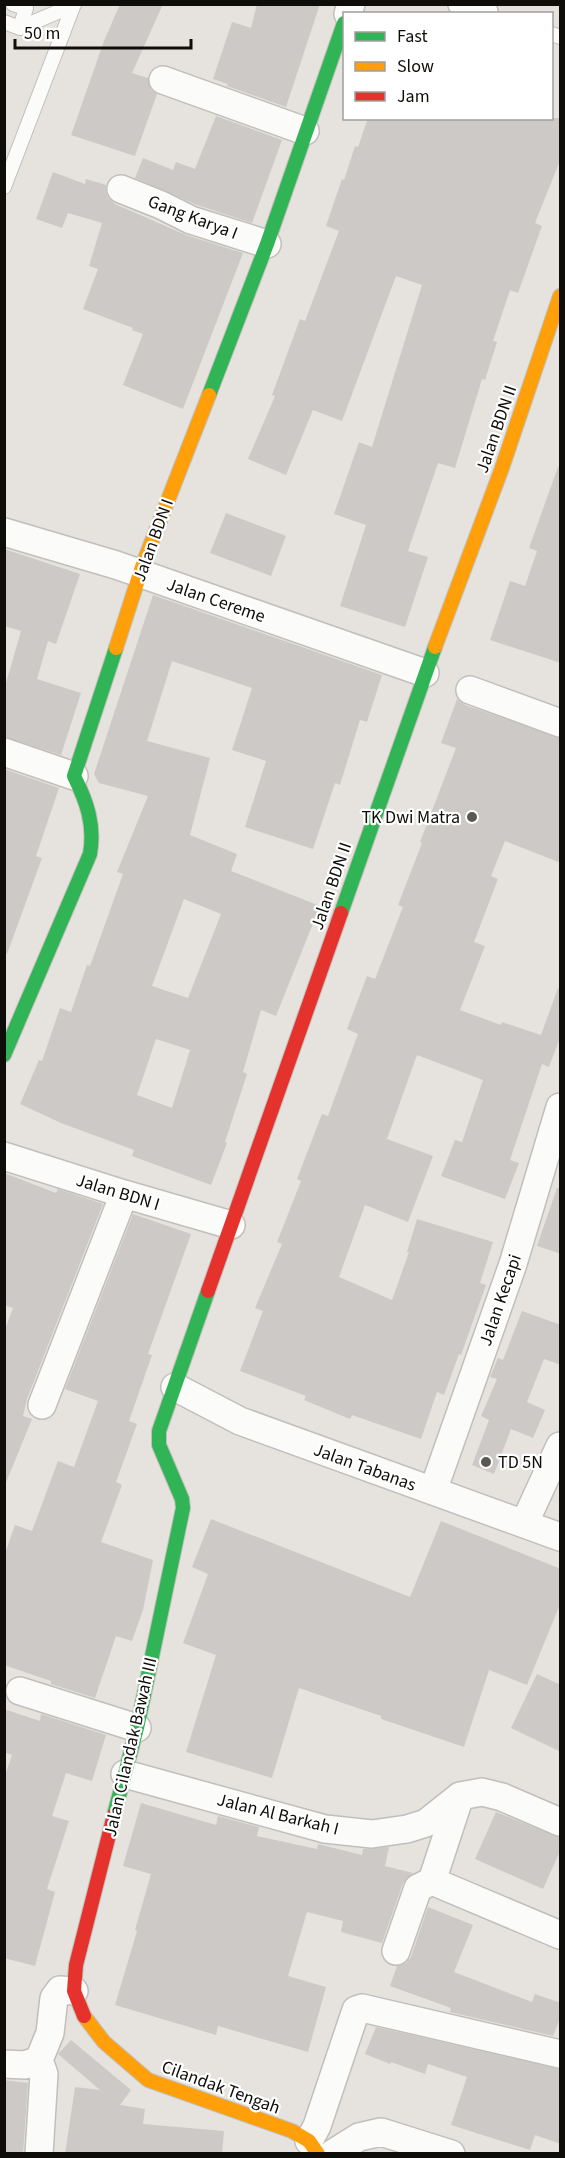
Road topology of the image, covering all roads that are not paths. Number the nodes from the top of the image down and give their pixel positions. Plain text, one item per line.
1 (13, 4) edge
2 (74, 5) edge
3 (4, 22) edge
4 (20, 27) junction
5 (343, 28) edge
6 (163, 80) dead end
7 (305, 131) junction
8 (4, 186) edge
9 (120, 189) dead end
10 (267, 244) junction
11 (561, 296) edge
12 (4, 532) edge
13 (140, 573) junction
14 (425, 673) junction
15 (470, 690) dead end
16 (561, 723) edge
17 (4, 752) edge
18 (74, 776) junction
19 (4, 1055) edge
20 (561, 1107) edge
21 (4, 1156) edge
22 (124, 1194) junction
23 (231, 1225) junction
24 (175, 1387) junction
25 (42, 1405) dead end
26 (561, 1446) edge
27 (433, 1491) junction
28 (524, 1524) junction
29 (561, 1536) edge
30 (20, 1691) dead end
31 (137, 1728) junction
32 (125, 1774) junction
33 (460, 1796) junction
34 (561, 1822) edge
35 (432, 1881) junction
36 (561, 1935) edge
37 (396, 1951) dead end
38 (74, 1991) junction
39 (561, 2054) edge
40 (39, 2060) junction
41 (4, 2064) edge
42 (320, 2149) edge
43 (39, 2154) edge
44 (451, 2154) edge

1 - 4 lane
2 - 4 lane
2 - 8 lane
3 - 4 lane
5 - 7 street, Jalan BDN I
6 - 7 street
7 - 10 street, Jalan BDN I
9 - 10 street, Gang Karya I
10 - 13 street, Jalan BDN I
11 - 14 street, Jalan BDN II
12 - 13 street, Jalan Cereme
13 - 14 street, Jalan Cereme
13 - 18 street, Jalan BDN I
14 - 23 street, Jalan BDN II
15 - 16 street
17 - 18 street
18 - 19 street
20 - 27 street, Jalan Kecapi
21 - 22 street, Jalan BDN I
22 - 23 street, Jalan BDN I
22 - 25 street
23 - 24 street, Jalan BDN II
24 - 27 street, Jalan Tabanas
24 - 31 street, Jalan Cilandak Bawah III
26 - 28 street
27 - 28 street, Jalan Tabanas
28 - 29 street, Jalan Tabanas
30 - 31 street
31 - 32 street, Jalan Cilandak Bawah III
32 - 33 street, Jalan Al Barkah I
32 - 38 street, Jalan Cilandak Bawah III
33 - 34 street
33 - 35 street
35 - 36 street
35 - 37 street
38 - 40 street
38 - 42 street, Cilandak Tengah
39 - 42 street
40 - 41 street
40 - 43 street
42 - 44 street

